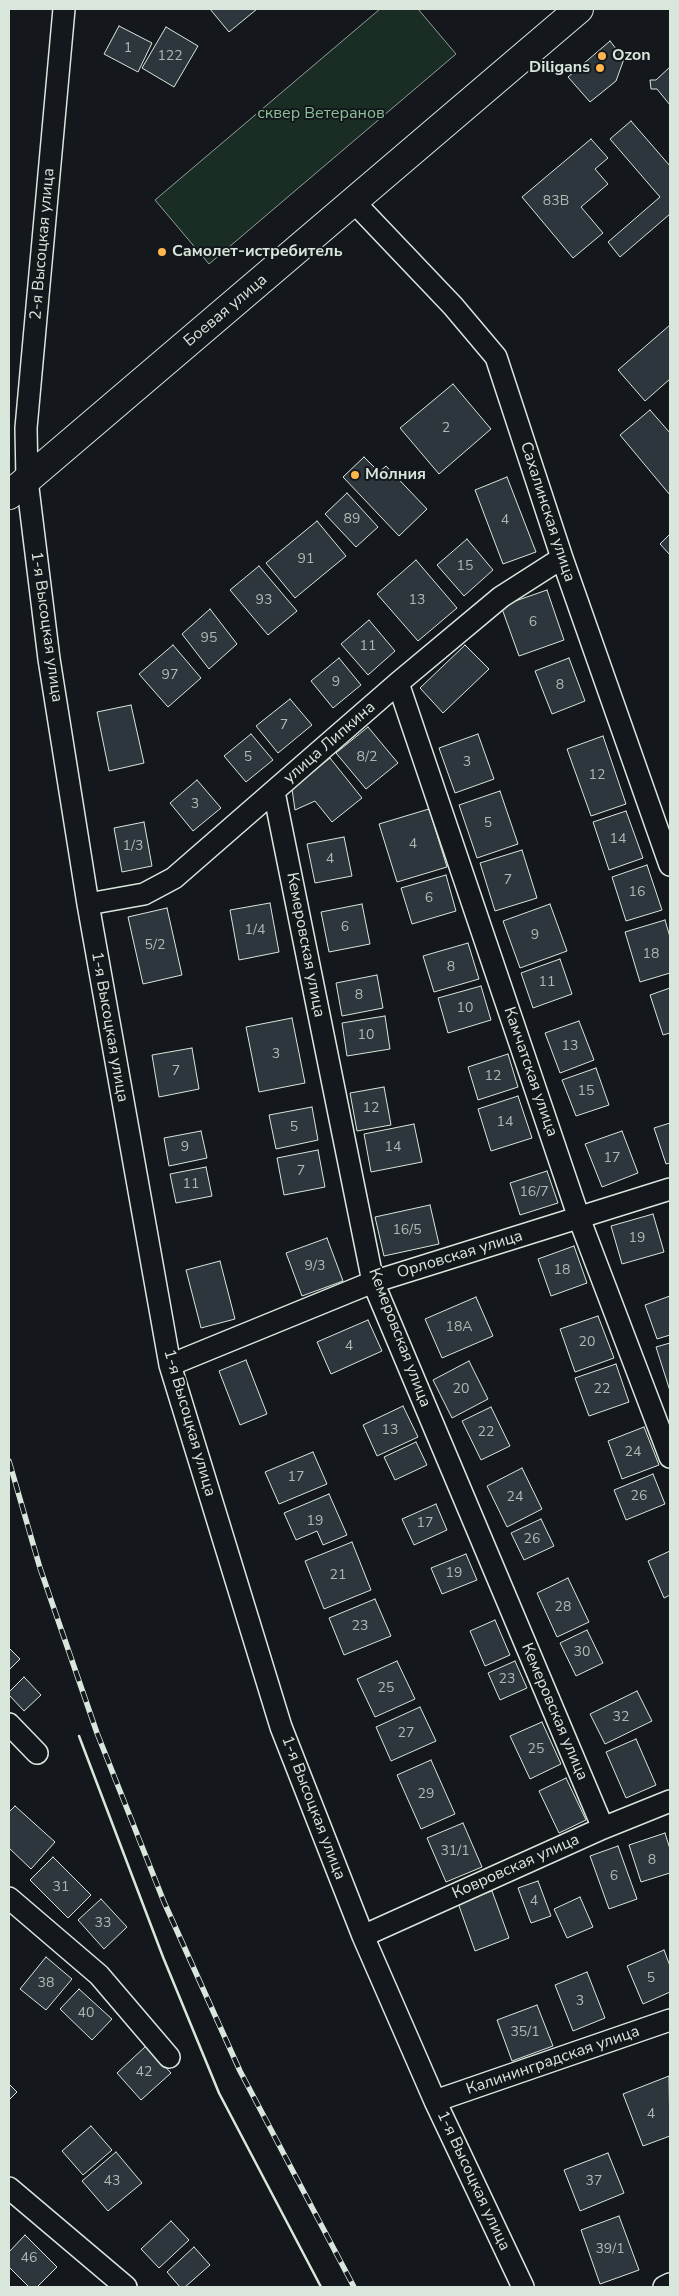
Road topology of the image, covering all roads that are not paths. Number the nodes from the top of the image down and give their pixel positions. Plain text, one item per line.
1 (64, 9) edge
2 (579, 9) edge
3 (354, 202) junction
4 (18, 488) edge
5 (562, 558) junction
6 (398, 683) junction
7 (274, 792) junction
8 (670, 865) edge
9 (88, 904) junction
10 (670, 1189) edge
11 (579, 1218) junction
12 (373, 1282) junction
13 (170, 1365) junction
14 (670, 1457) edge
15 (9, 1724) edge
16 (37, 1753) dead end
17 (670, 1801) edge
18 (603, 1828) junction
19 (9, 1898) edge
20 (363, 1936) junction
21 (670, 2020) edge
22 (168, 2057) dead end
23 (435, 2101) junction
24 (9, 2188) edge
25 (670, 2284) edge
26 (126, 2287) edge
27 (523, 2287) edge
28 (664, 2287) edge

1 - 4 street, 2-я Высоцкая улица
2 - 3 main road, Боевая улица
3 - 4 main road, Боевая улица
3 - 5 street, Сахалинская улица
4 - 9 street, 1-я Высоцкая улица
5 - 6 street, улица Липкина
5 - 8 street, Сахалинская улица
6 - 7 street, улица Липкина
6 - 11 street, Камчатская улица
7 - 9 street, улица Липкина
7 - 12 street, Кемеровская улица
9 - 13 street, 1-я Высоцкая улица
10 - 11 street, Орловская улица
11 - 12 street, Орловская улица
11 - 14 street, Камчатская улица
12 - 13 street, Орловская улица
12 - 18 street, Кемеровская улица
13 - 20 street, 1-я Высоцкая улица
15 - 16 street
17 - 18 street, Ковровская улица
18 - 20 street, Ковровская улица
19 - 22 street
20 - 23 street, 1-я Высоцкая улица
21 - 23 street, Калининградская улица
23 - 27 street, 1-я Высоцкая улица
24 - 26 street
25 - 28 street

